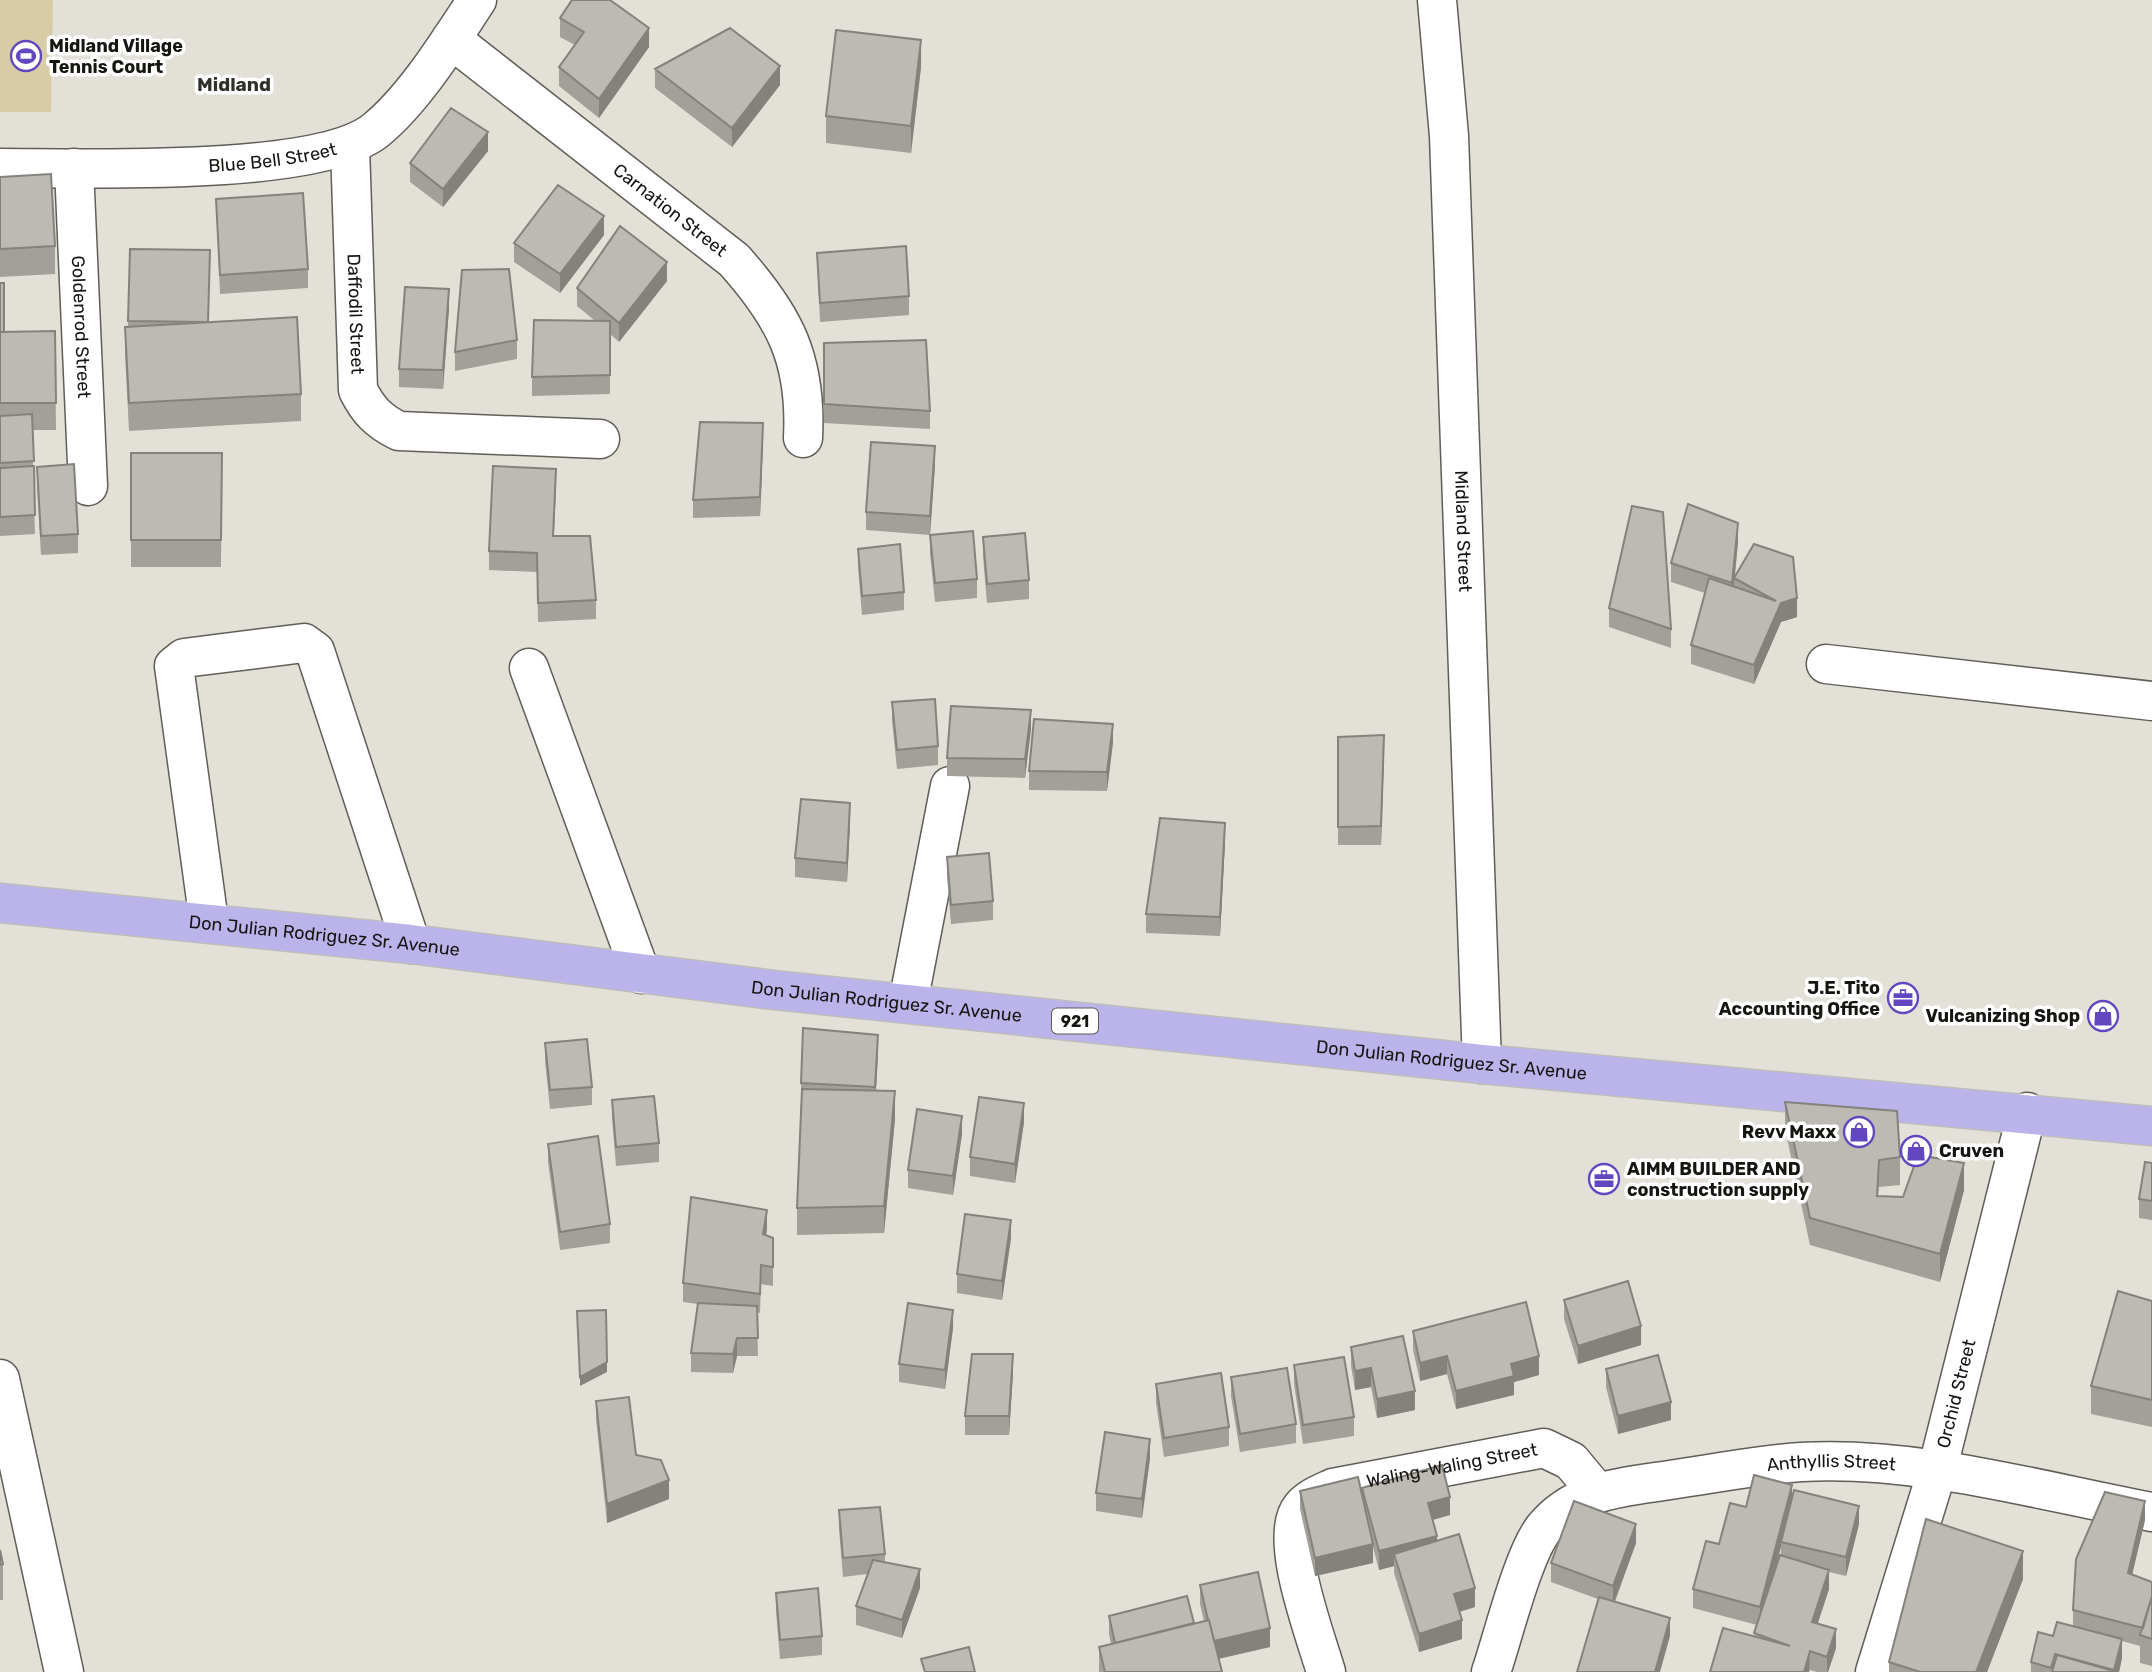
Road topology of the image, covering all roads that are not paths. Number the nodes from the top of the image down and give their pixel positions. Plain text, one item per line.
1 (477, 0) edge
2 (1437, 0) edge
3 (451, 39) junction
4 (350, 146) junction
5 (0, 168) edge
6 (74, 168) junction
7 (803, 438) dead end
8 (600, 439) dead end
9 (88, 486) dead end
10 (1826, 664) dead end
11 (528, 668) dead end
12 (2152, 701) edge
13 (950, 786) dead end
14 (0, 903) edge
15 (209, 922) junction
16 (411, 944) junction
17 (641, 974) junction
18 (908, 1003) junction
19 (1482, 1064) junction
20 (2027, 1112) junction
21 (2152, 1125) edge
22 (0, 1380) edge
23 (1937, 1471) junction
24 (1596, 1492) junction
25 (2152, 1512) edge
26 (64, 1672) edge
27 (1325, 1672) edge
28 (1491, 1672) edge
29 (1875, 1672) edge

1 - 3 street, Blue Bell Street
2 - 19 street, Midland Street
3 - 4 street, Blue Bell Street
3 - 7 street, Carnation Street
4 - 6 street, Blue Bell Street
4 - 8 street, Daffodil Street
5 - 6 street, Blue Bell Street
6 - 9 street, Goldenrod Street
10 - 12 street
11 - 17 street
13 - 18 street
14 - 15 main road, Don Julian Rodriguez Sr. Avenue / 921
15 - 16 main road, Don Julian Rodriguez Sr. Avenue / 921
15 - 16 street
16 - 17 main road, Don Julian Rodriguez Sr. Avenue / 921
17 - 18 main road, Don Julian Rodriguez Sr. Avenue / 921
18 - 19 main road, Don Julian Rodriguez Sr. Avenue / 921
19 - 20 main road, Don Julian Rodriguez Sr. Avenue / 921
20 - 21 main road, Don Julian Rodriguez Sr. Avenue / 921
20 - 23 street, Orchid Street
22 - 26 street
23 - 24 street, Anthyllis Street
23 - 25 street, Anthyllis Street
23 - 29 street, Orchid Street
24 - 27 street, Waling-Waling Street
24 - 28 street, Anthyllis Street

